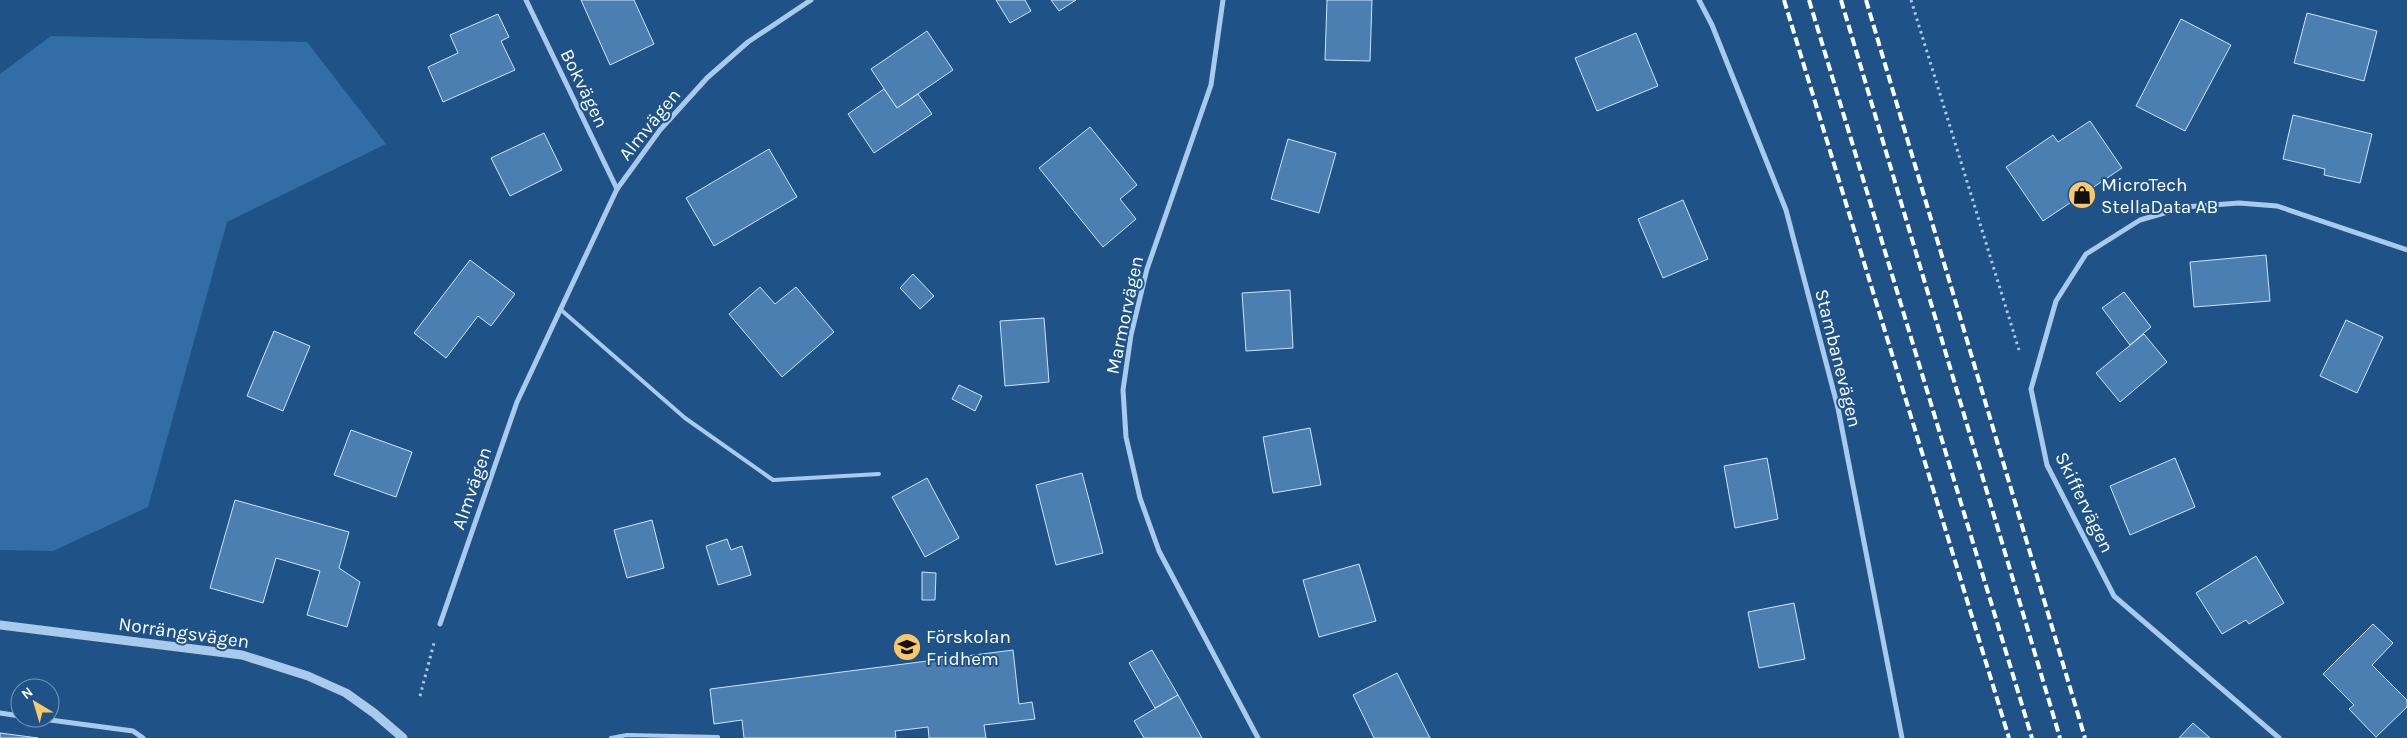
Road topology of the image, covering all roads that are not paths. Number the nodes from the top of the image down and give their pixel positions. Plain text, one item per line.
1 (526, 0) edge
2 (811, 0) edge
3 (1223, 0) edge
4 (1699, 0) edge
5 (617, 189) junction
6 (2407, 250) edge
7 (560, 309) junction
8 (879, 474) dead end
9 (440, 624) road end
10 (0, 625) edge
11 (60, 721) edge
12 (718, 737) edge
13 (143, 738) edge
14 (403, 738) edge
15 (611, 738) edge
16 (1258, 738) edge
17 (1902, 738) edge
18 (2279, 738) edge

1 - 5 street, Bokvägen
2 - 5 street, Almvägen
3 - 16 street, Marmorvägen
4 - 17 street, Stambanevägen
5 - 7 street, Almvägen
6 - 18 street, Skiffervägen
7 - 8 lane
7 - 9 street, Almvägen
10 - 14 street, Norrängsvägen
11 - 13 street
12 - 15 lane

